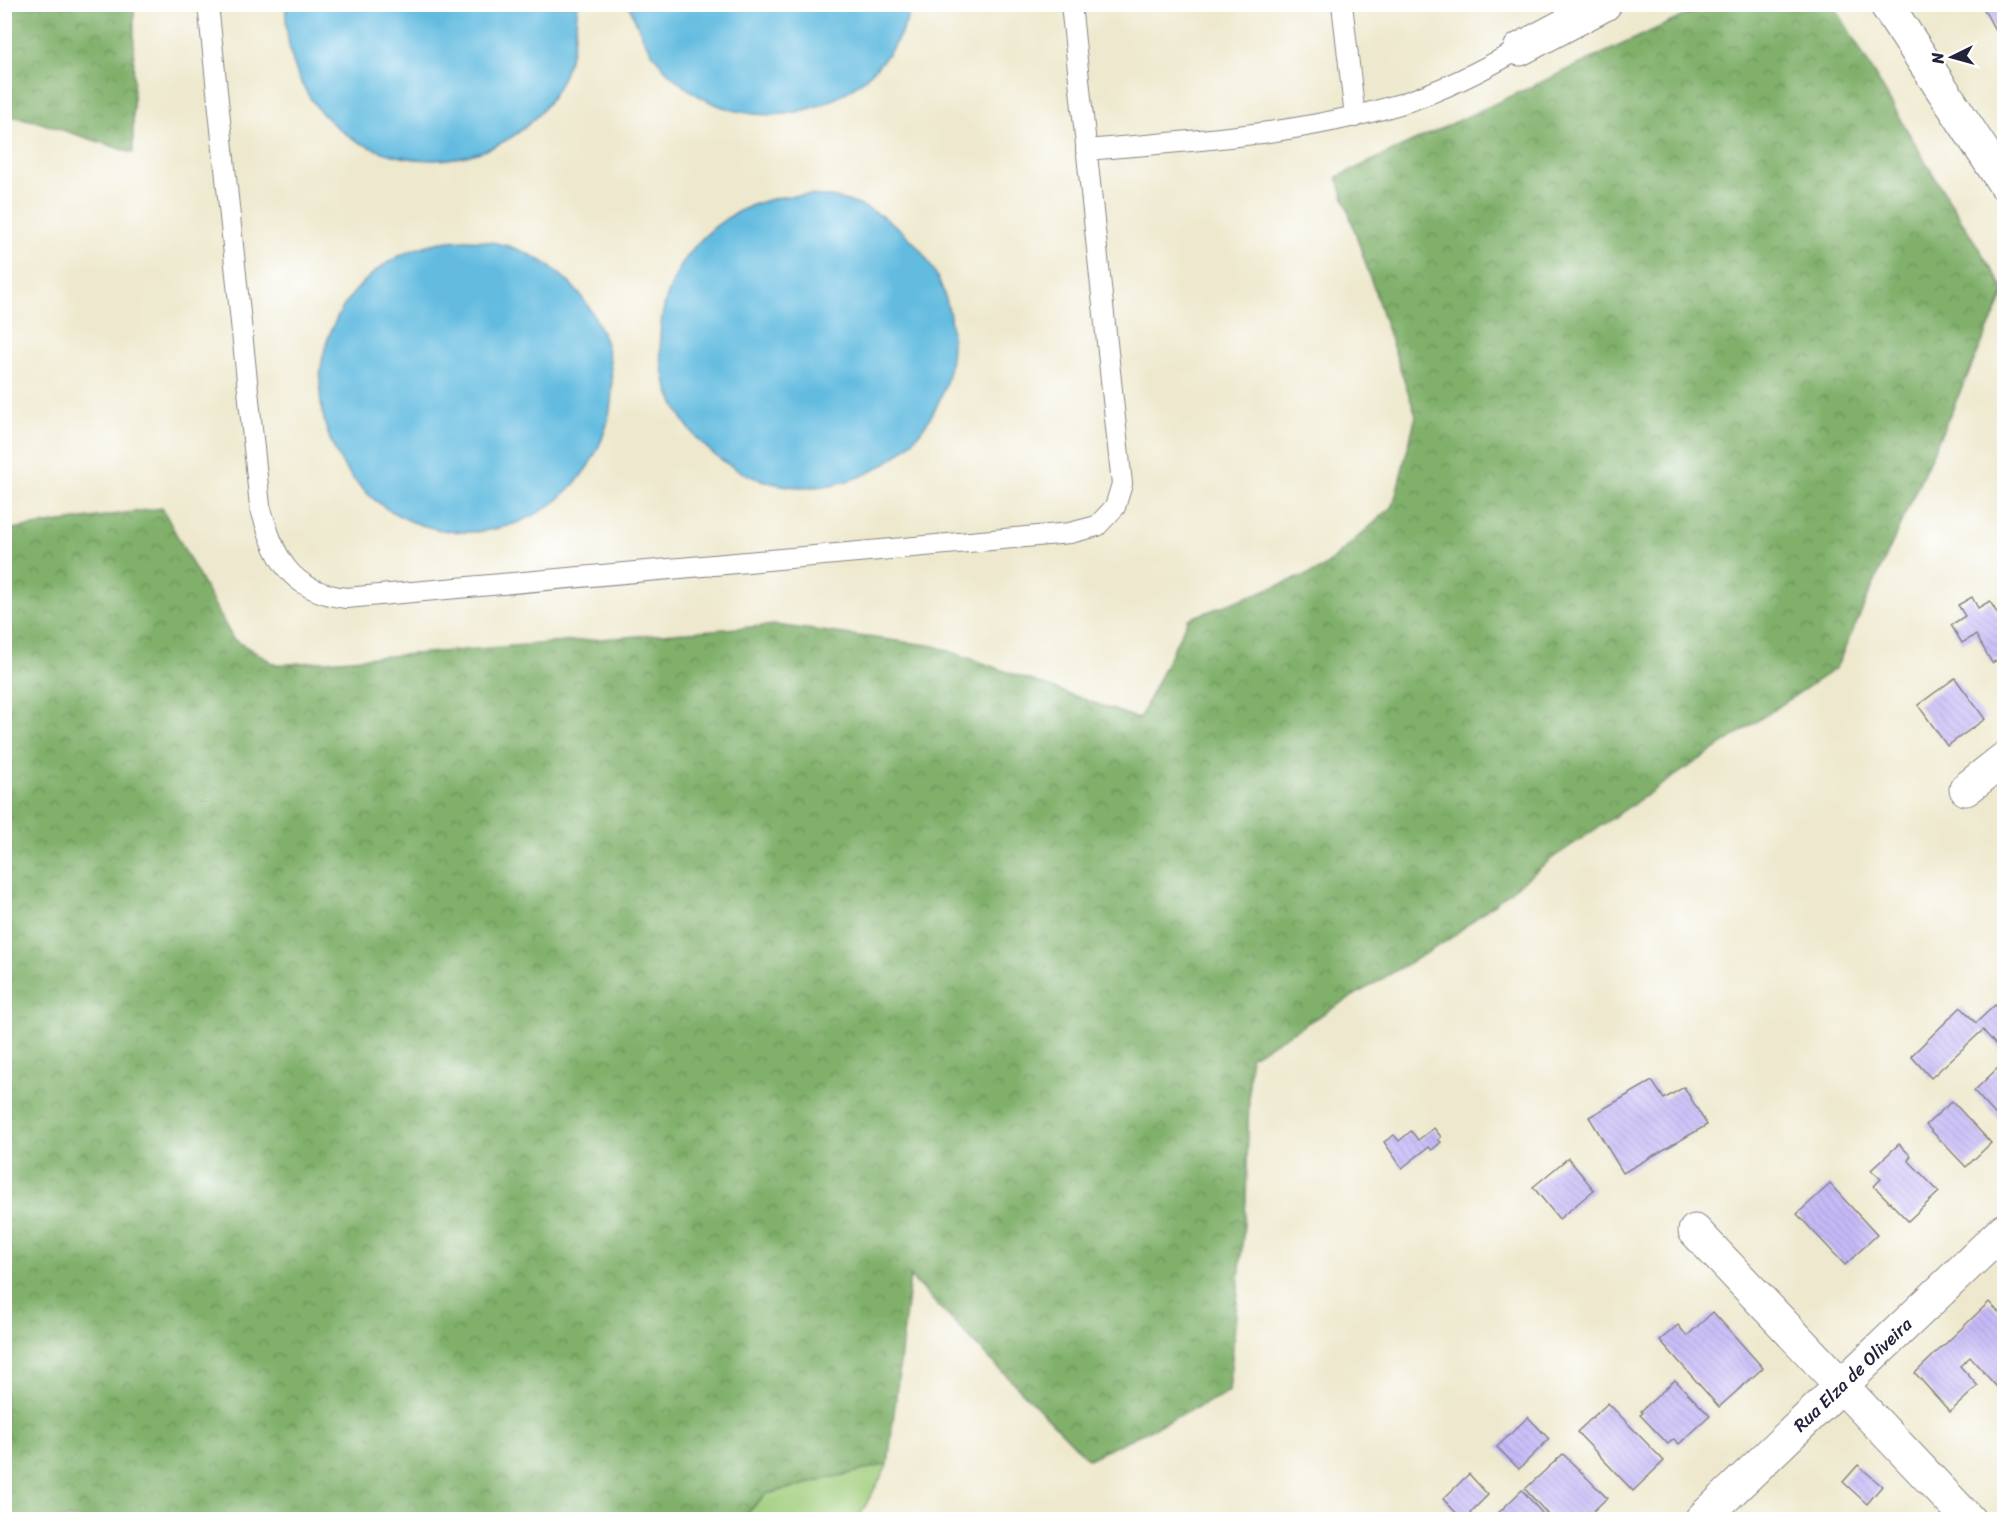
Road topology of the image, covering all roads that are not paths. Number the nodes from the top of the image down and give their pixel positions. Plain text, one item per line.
1 (208, 4) edge
2 (1071, 4) edge
3 (1342, 4) edge
4 (1605, 4) edge
5 (1886, 4) edge
6 (1520, 49) joint
7 (1354, 117) junction
8 (1086, 150) junction
9 (2004, 183) edge
10 (2004, 759) edge
11 (1966, 789) dead end
12 (2004, 1230) edge
13 (1695, 1231) dead end
14 (1842, 1385) junction
15 (1701, 1520) edge
16 (1969, 1520) edge

1 - 8 lane
2 - 8 lane
3 - 7 lane
4 - 6 street
5 - 9 street
6 - 7 lane
7 - 8 lane
10 - 11 street
12 - 14 street, Rua Elza de Oliveira
13 - 14 street
14 - 15 street, Rua Elza de Oliveira
14 - 16 street

